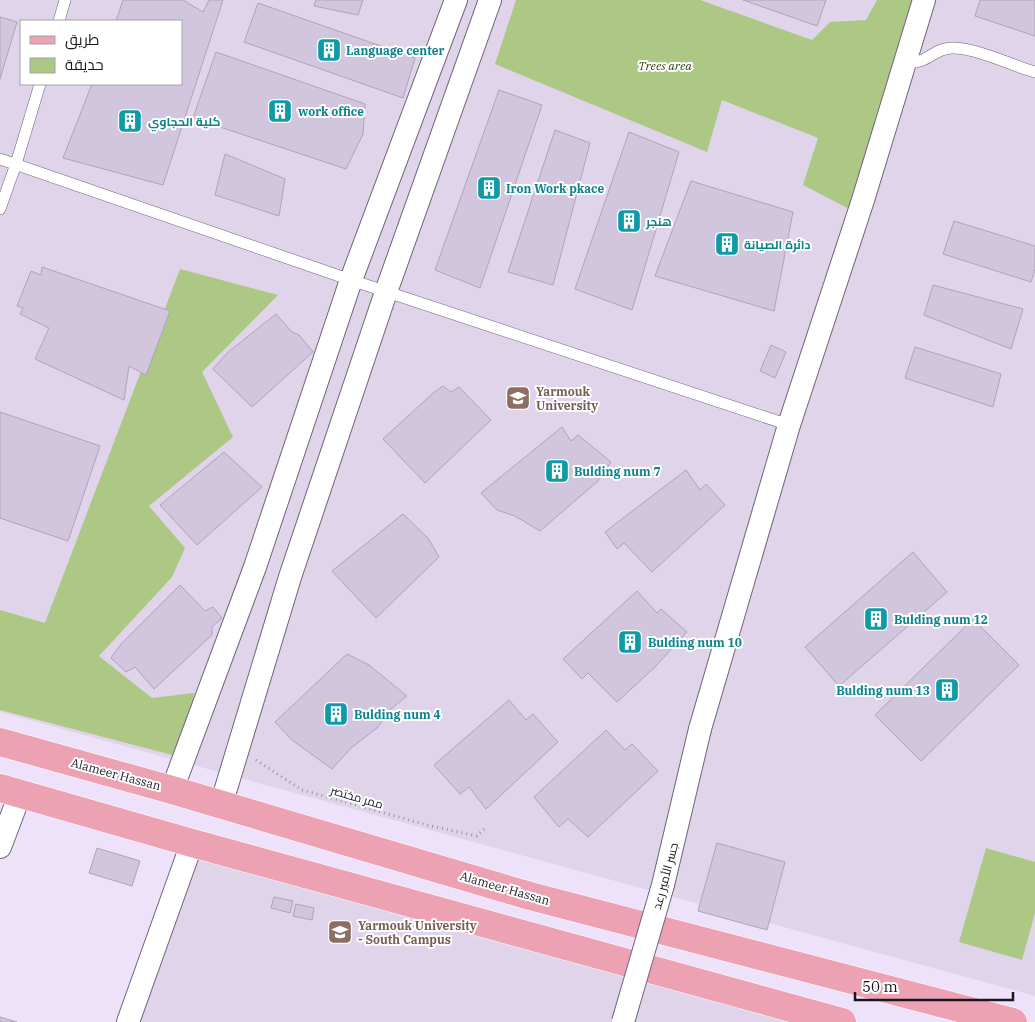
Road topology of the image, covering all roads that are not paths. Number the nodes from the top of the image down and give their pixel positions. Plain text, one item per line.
1 (65, 0) edge
2 (456, 0) edge
3 (490, 0) edge
4 (924, 0) edge
5 (59, 20) edge
6 (905, 62) junction
7 (1035, 72) edge
8 (40, 85) edge
9 (404, 135) junction
10 (438, 149) junction
11 (0, 159) edge
12 (16, 164) junction
13 (0, 209) edge
14 (350, 280) junction
15 (386, 292) junction
16 (789, 425) junction
17 (255, 567) junction
18 (290, 577) junction
19 (0, 742) edge
20 (172, 790) junction
21 (10, 791) edge
22 (221, 805) junction
23 (192, 843) junction
24 (0, 847) edge
25 (128, 1022) edge
26 (623, 1022) edge
27 (842, 1022) edge
28 (1013, 1022) edge

1 - 5 lane
2 - 9 street
3 - 10 street
4 - 6 street, جسر الأمير رعد
6 - 7 lane
6 - 16 street, جسر الأمير رعد
8 - 12 lane
9 - 10 street
9 - 14 street
10 - 15 street
11 - 12 lane
12 - 13 lane
12 - 14 lane
14 - 15 lane
14 - 17 street
15 - 16 lane
15 - 18 street
16 - 26 street, جسر الأمير رعد, bridge
17 - 18 street
17 - 20 street
18 - 22 street
19 - 20 main road, Alameer Hassan
20 - 22 main road, Alameer Hassan
21 - 23 main road
21 - 24 street
22 - 28 main road, Alameer Hassan
23 - 25 street
23 - 27 main road

